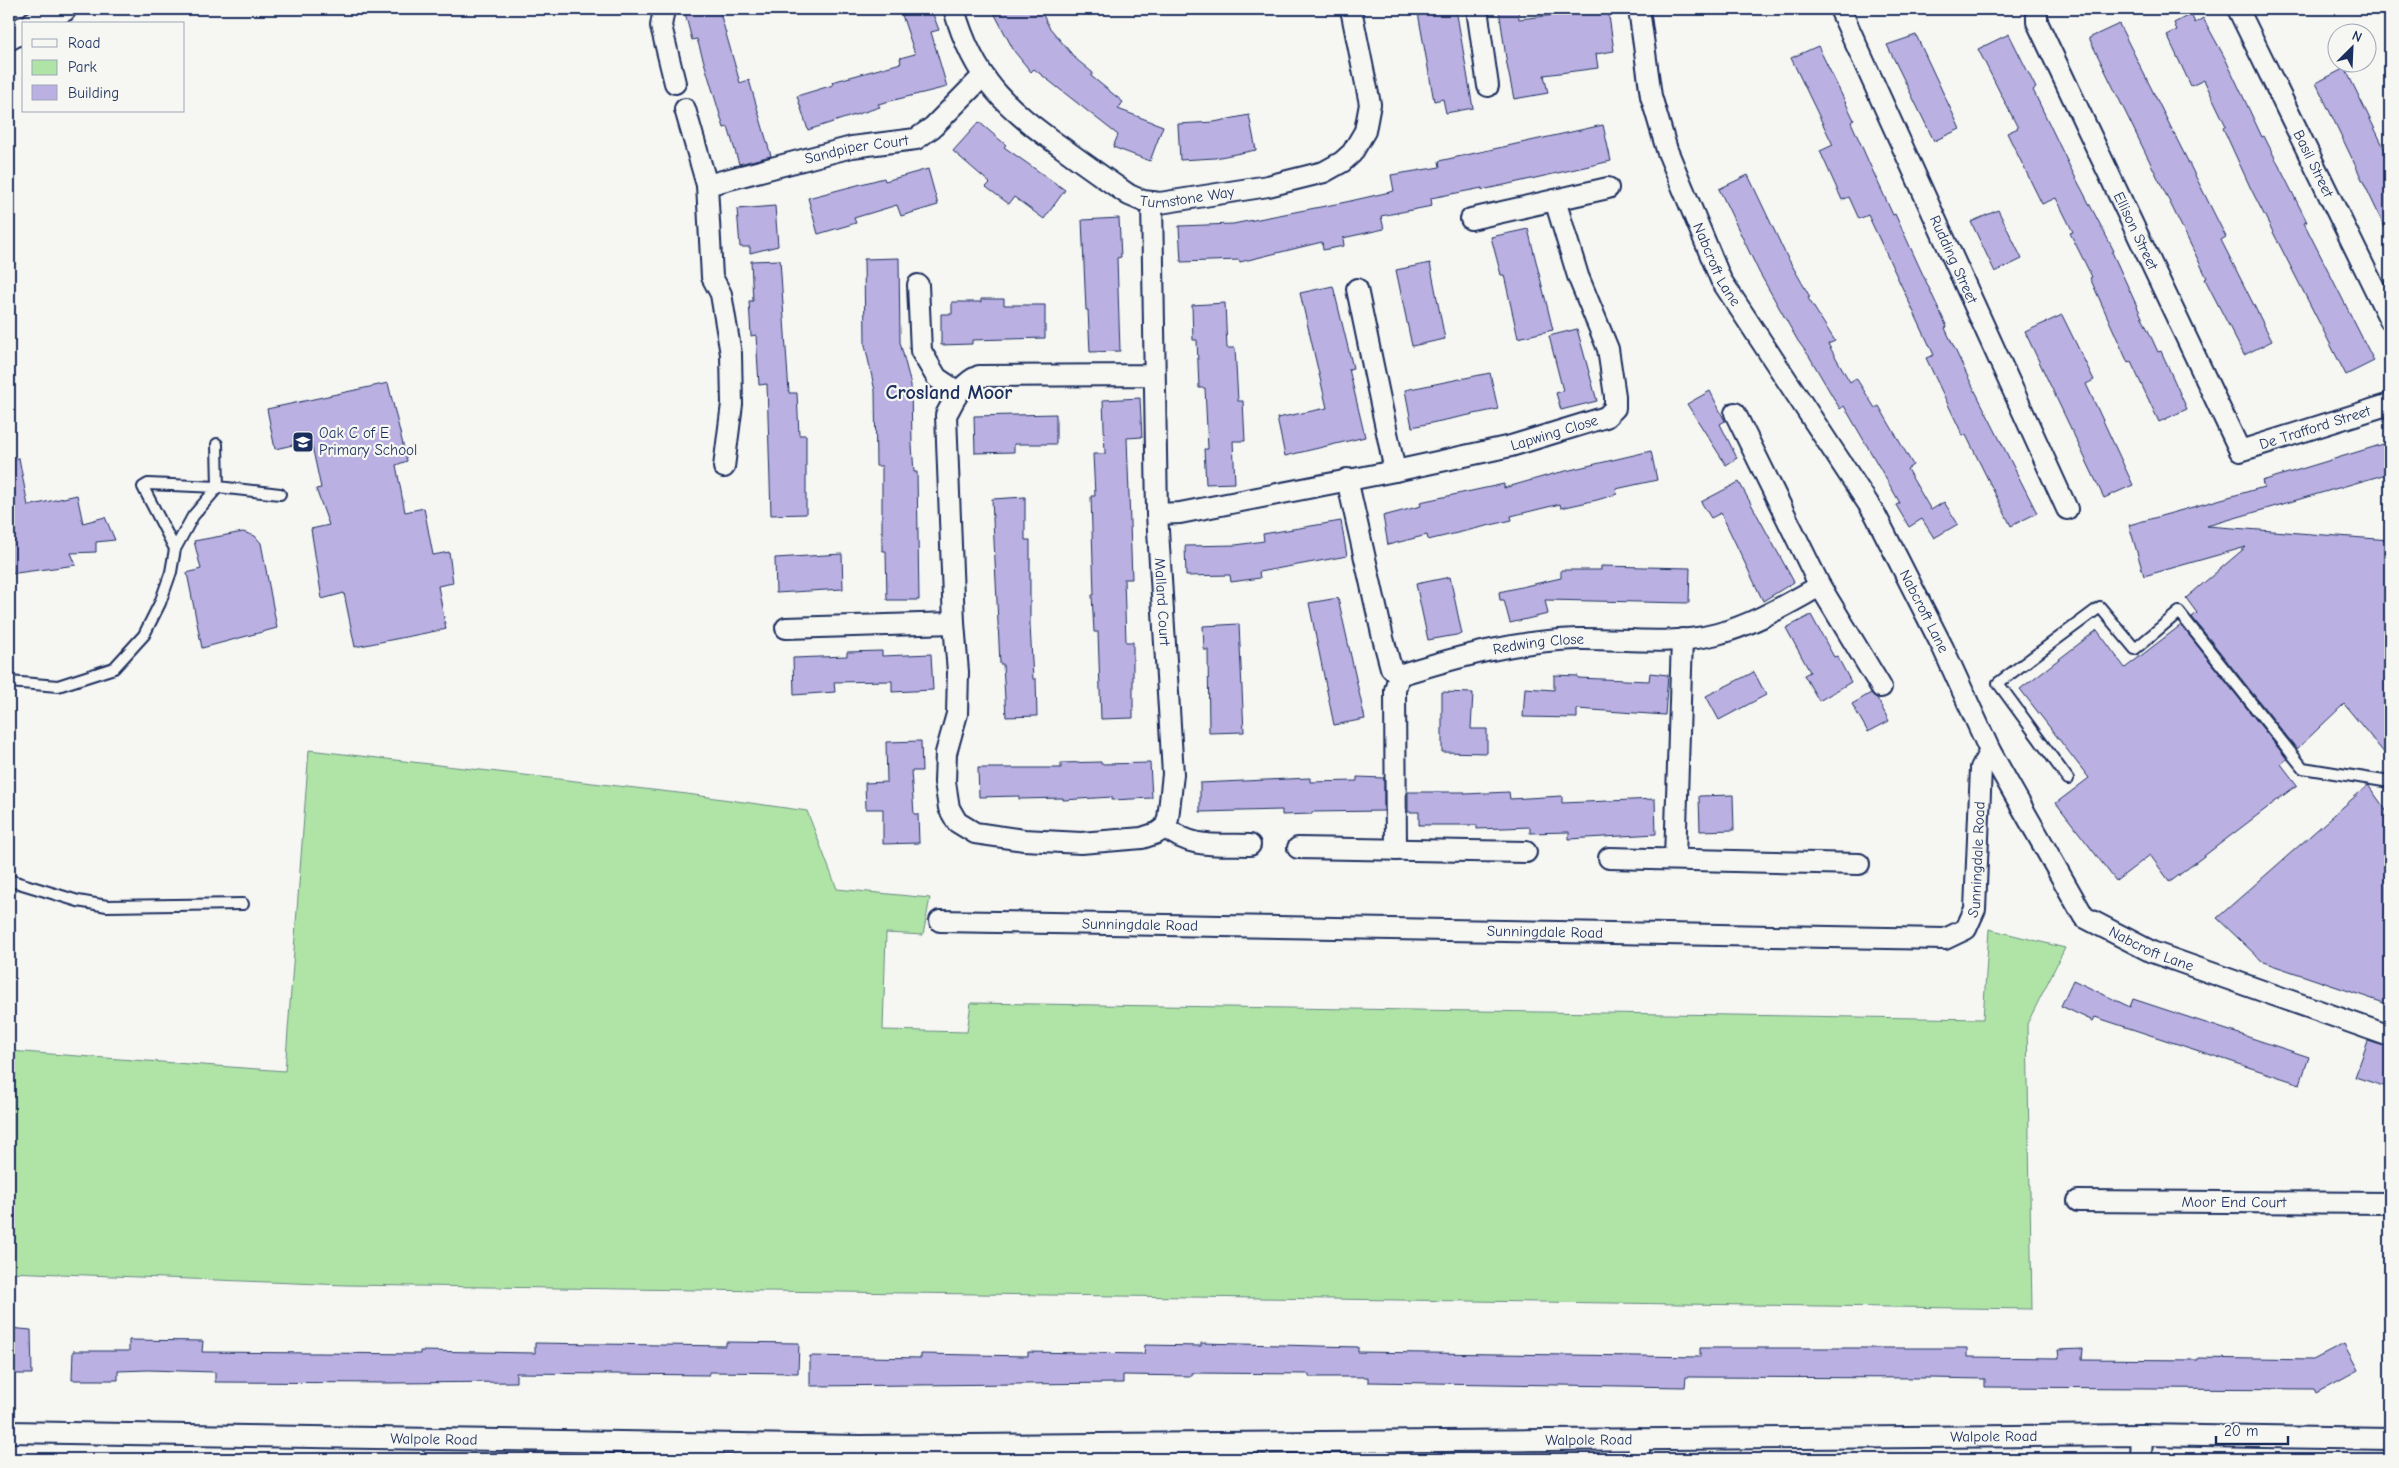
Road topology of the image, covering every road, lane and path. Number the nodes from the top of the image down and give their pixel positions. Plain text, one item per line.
1 (63, 9) edge
2 (664, 9) edge
3 (954, 9) edge
4 (1351, 9) edge
5 (1477, 9) edge
6 (1639, 9) edge
7 (1840, 9) edge
8 (2038, 9) edge
9 (2238, 9) edge
10 (38, 22) edge
11 (22, 30) edge
12 (9, 37) edge
13 (983, 76) junction
14 (675, 82) dead end
15 (1488, 86) dead end
16 (685, 108) dead end
17 (707, 186) junction
18 (1608, 188) dead end
19 (1555, 200) junction
20 (1152, 202) junction
21 (1472, 219) dead end
22 (918, 285) dead end
23 (1358, 289) dead end
24 (2390, 320) edge
25 (1153, 375) junction
26 (958, 392) junction
27 (2390, 404) edge
28 (1735, 413) dead end
29 (217, 444) dead end
30 (2240, 451) joint
31 (724, 467) dead end
32 (1395, 471) junction
33 (1347, 479) junction
34 (218, 487) junction
35 (280, 494) dead end
36 (2067, 509) dead end
37 (1157, 514) junction
38 (174, 549) junction
39 (1820, 586) junction
40 (954, 623) junction
41 (786, 628) dead end
42 (1682, 639) junction
43 (1399, 675) junction
44 (9, 682) edge
45 (1881, 687) dead end
46 (1990, 751) junction
47 (2068, 779) dead end
48 (2390, 782) edge
49 (1165, 827) junction
50 (1250, 845) dead end
51 (1298, 848) dead end
52 (1396, 850) junction
53 (1526, 852) dead end
54 (1609, 858) dead end
55 (1675, 859) junction
56 (1859, 864) dead end
57 (9, 880) edge
58 (243, 904) dead end
59 (940, 921) dead end
60 (2390, 1036) edge
61 (2078, 1201) dead end
62 (2390, 1203) edge
63 (9, 1432) edge
64 (2142, 1435) junction
65 (2390, 1438) edge
66 (1639, 1439) junction
67 (1419, 1450) edge
68 (1246, 1451) edge
69 (860, 1452) edge
70 (1065, 1452) edge
71 (1639, 1459) edge
72 (2141, 1459) edge

1 - 10 street
2 - 14 street
3 - 13 street, Turnstone Way
4 - 20 street, Turnstone Way
5 - 15 street
6 - 46 street, Nabcroft Lane
7 - 36 street, Rudding Street
8 - 30 street, Ellison Street
9 - 24 street, Basil Street
11 - 12 street
13 - 17 street, Sandpiper Court
13 - 20 street, Turnstone Way
16 - 17 street
17 - 31 street
18 - 19 street
19 - 21 street
19 - 32 street, Lapwing Close
20 - 25 street, Mallard Court
22 - 26 street
23 - 32 street
25 - 26 street
25 - 37 street, Mallard Court
26 - 40 street
27 - 30 street, De Trafford Street
28 - 39 street
29 - 34 lane
32 - 33 street, Lapwing Close
33 - 37 street, Lapwing Close
33 - 43 street
34 - 35 lane
34 - 38 lane
34 - 38 lane
37 - 49 street, Mallard Court
38 - 44 lane
39 - 42 street, Redwing Close
39 - 45 street
40 - 41 street
40 - 49 street
42 - 43 street, Redwing Close
42 - 55 street
43 - 52 street
46 - 59 street, Sunningdale Road
46 - 60 street, Nabcroft Lane
47 - 48 lane
49 - 50 street
51 - 52 street
52 - 53 street
54 - 55 street
55 - 56 street
57 - 58 lane
61 - 62 street, Moor End Court
63 - 69 street, Walpole Road
64 - 65 street, Walpole Road
64 - 66 street, Walpole Road
64 - 72 street
66 - 67 street, Walpole Road
66 - 71 street
67 - 68 street, Walpole Road
68 - 70 street, Walpole Road
69 - 70 street, Walpole Road

